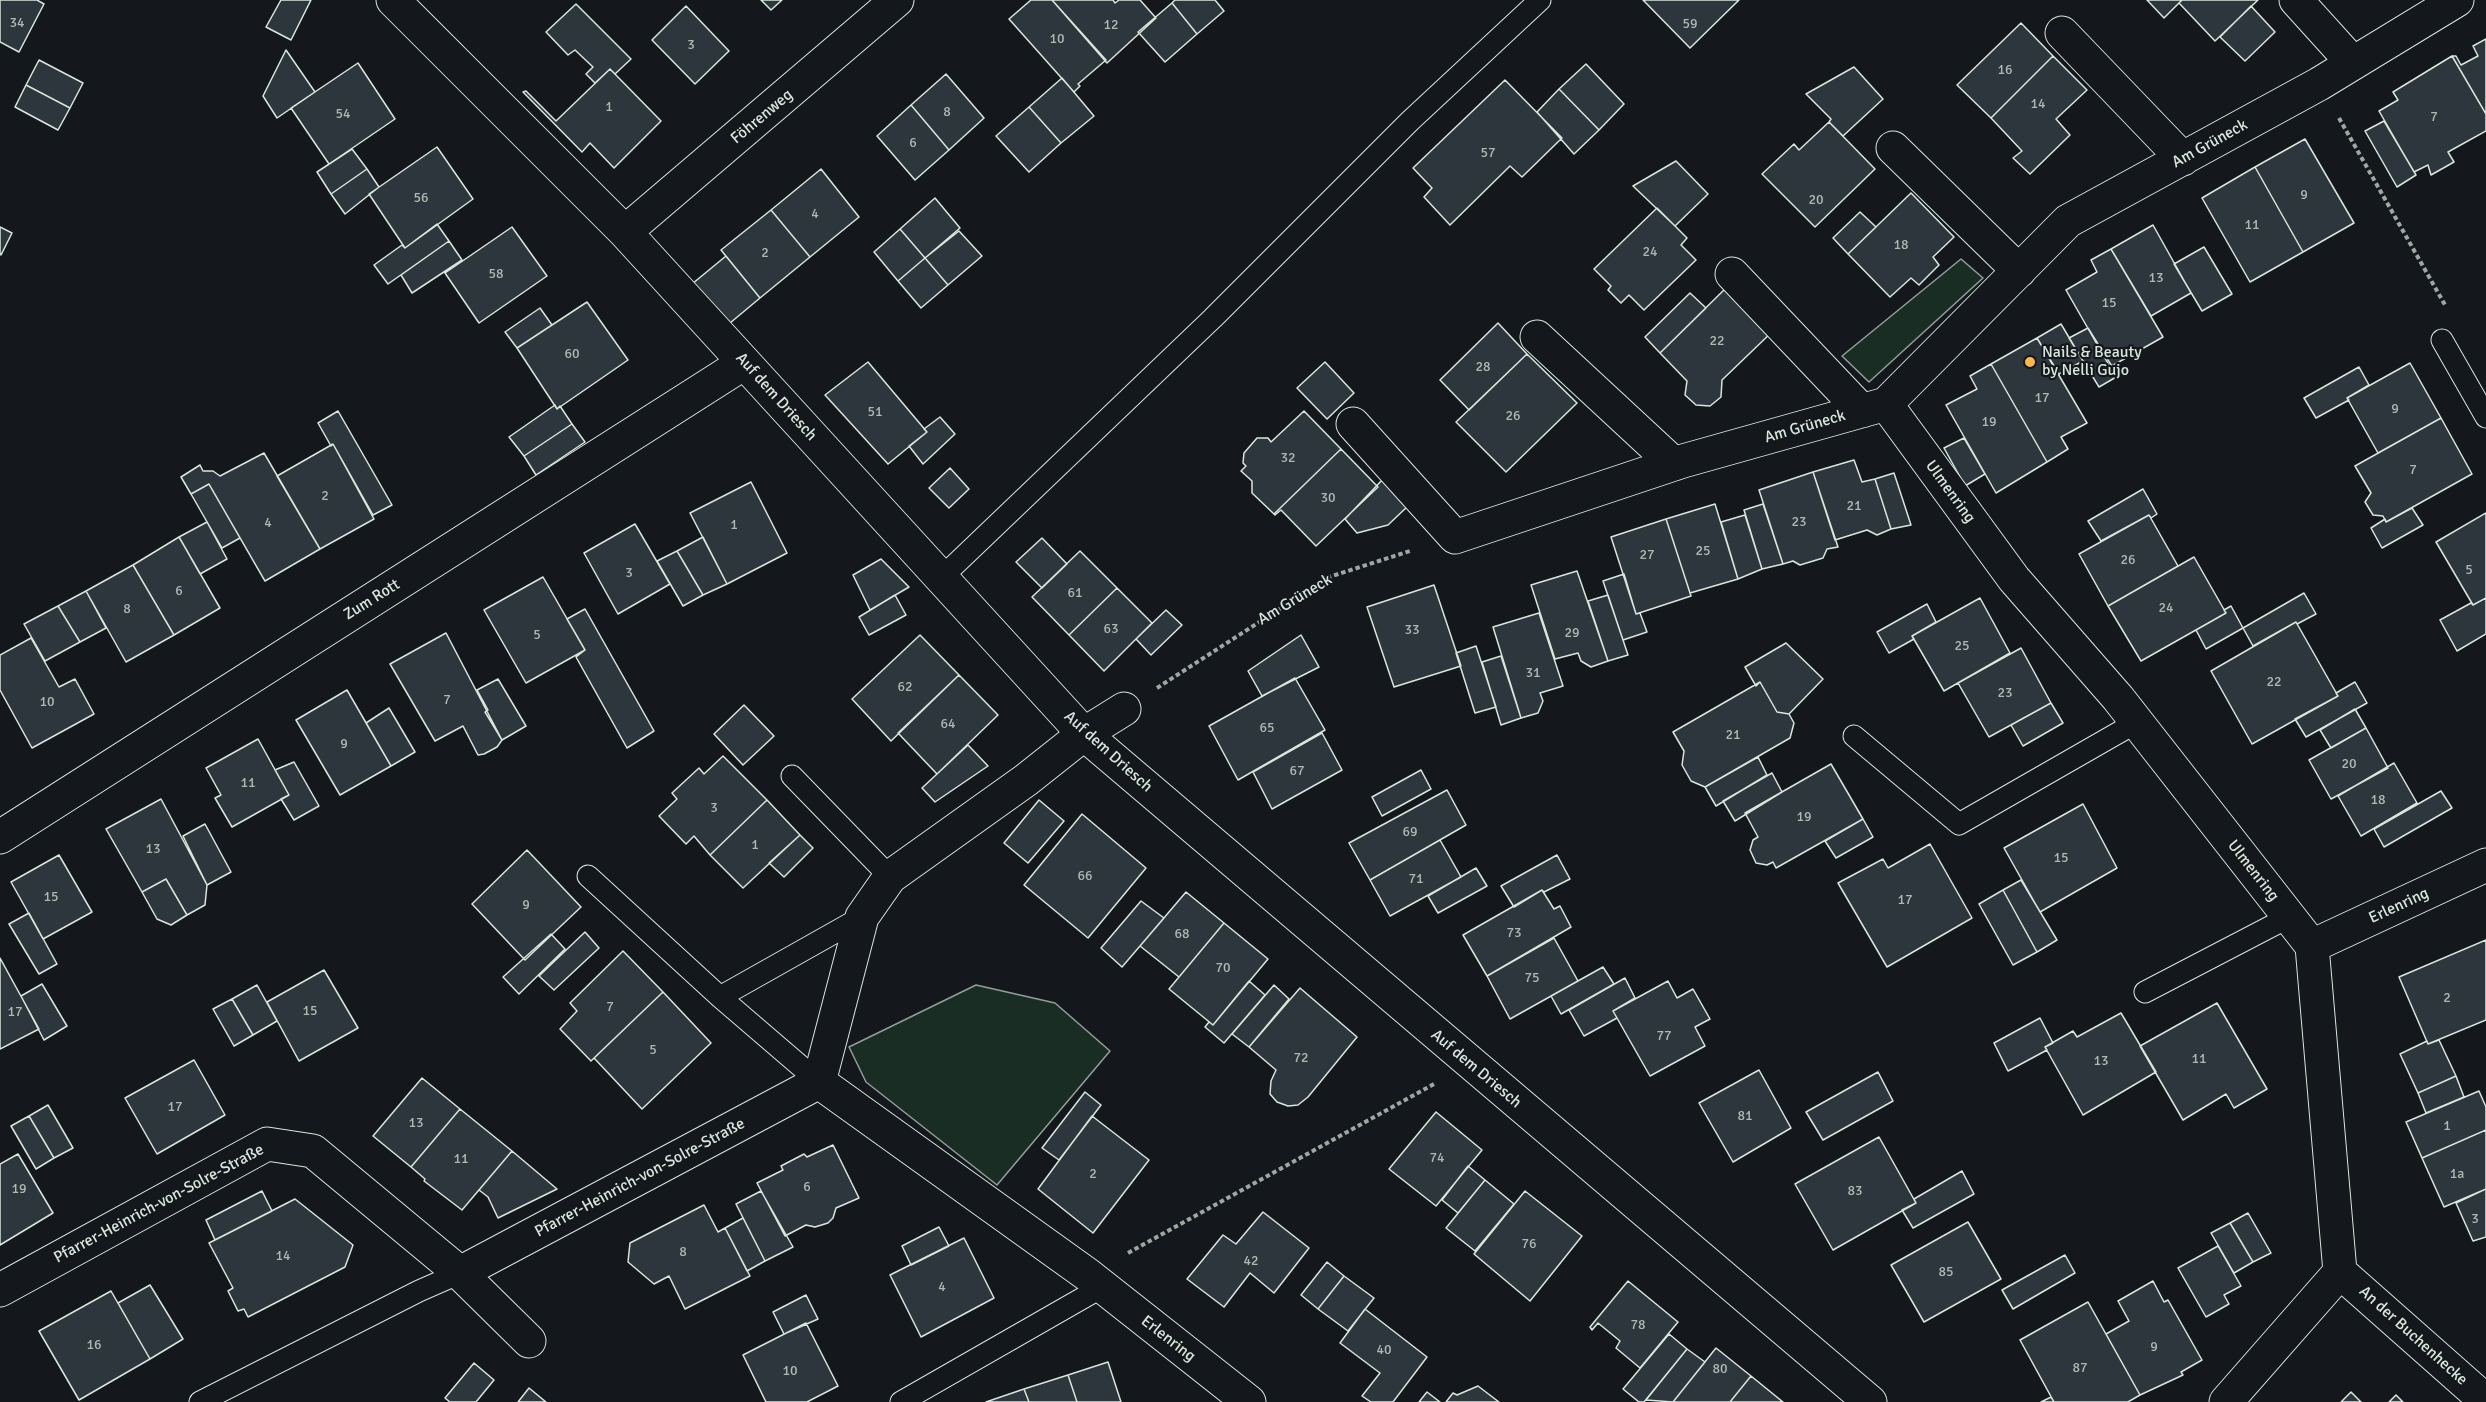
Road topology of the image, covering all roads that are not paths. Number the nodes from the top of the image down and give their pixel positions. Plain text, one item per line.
1 (393, 0) edge
2 (897, 0) edge
3 (1540, 0) edge
4 (2296, 0) edge
5 (2457, 0) edge
6 (2062, 33) dead end
7 (2353, 63) junction
8 (1893, 148) dead end
9 (2183, 159) junction
10 (625, 232) junction
11 (2019, 271) junction
12 (1732, 274) dead end
13 (1537, 337) dead end
14 (2442, 340) road end
15 (744, 363) junction
16 (1874, 407) junction
17 (2486, 417) edge
18 (1353, 424) dead end
19 (1674, 464) junction
20 (941, 578) junction
21 (1124, 709) road end
22 (2137, 722) junction
23 (1084, 734) junction
24 (1854, 736) dead end
25 (792, 776) dead end
26 (0, 837) edge
27 (2486, 865) edge
28 (588, 876) dead end
29 (890, 877) junction
30 (862, 917) junction
31 (2289, 917) junction
32 (2312, 946) junction
33 (2145, 992) dead end
34 (720, 997) junction
35 (819, 1082) junction
36 (2340, 1272) junction
37 (460, 1273) junction
38 (1095, 1281) junction
39 (0, 1290) edge
40 (529, 1341) dead end
41 (2486, 1401) edge
42 (200, 1402) edge
43 (901, 1402) edge
44 (1249, 1402) edge
45 (1870, 1402) edge
46 (2226, 1402) edge

1 - 10 street, Auf dem Driesch
2 - 10 street, Föhrenweg
3 - 20 lane
4 - 7 street
5 - 7 street, Am Grüneck
6 - 9 street
7 - 9 street, Am Grüneck
8 - 11 street
9 - 11 street, Am Grüneck
10 - 15 street, Auf dem Driesch
11 - 16 street, Am Grüneck
12 - 16 street, Ulmenring
13 - 19 street
14 - 17 lane
15 - 20 street, Auf dem Driesch
15 - 26 street, Zum Rott
16 - 19 street, Am Grüneck
16 - 22 street, Ulmenring
18 - 19 street, Am Grüneck
20 - 23 street, Auf dem Driesch
21 - 23 street
22 - 24 lane
22 - 31 street, Ulmenring
23 - 29 street
23 - 45 street, Auf dem Driesch
25 - 29 lane
27 - 32 street, Erlenring
28 - 34 lane
29 - 30 street
30 - 34 lane
30 - 35 street
31 - 32 street, Ulmenring
31 - 33 lane
32 - 36 street
34 - 35 lane
35 - 37 street, Pfarrer-Heinrich-von-Solre-Straße
35 - 38 street
36 - 41 street, An der Buchenhecke
36 - 46 street
37 - 39 street, Pfarrer-Heinrich-von-Solre-Straße
37 - 40 street, Pfarrer-Heinrich-von-Solre-Straße
37 - 42 lane
38 - 43 lane
38 - 44 street, Erlenring

